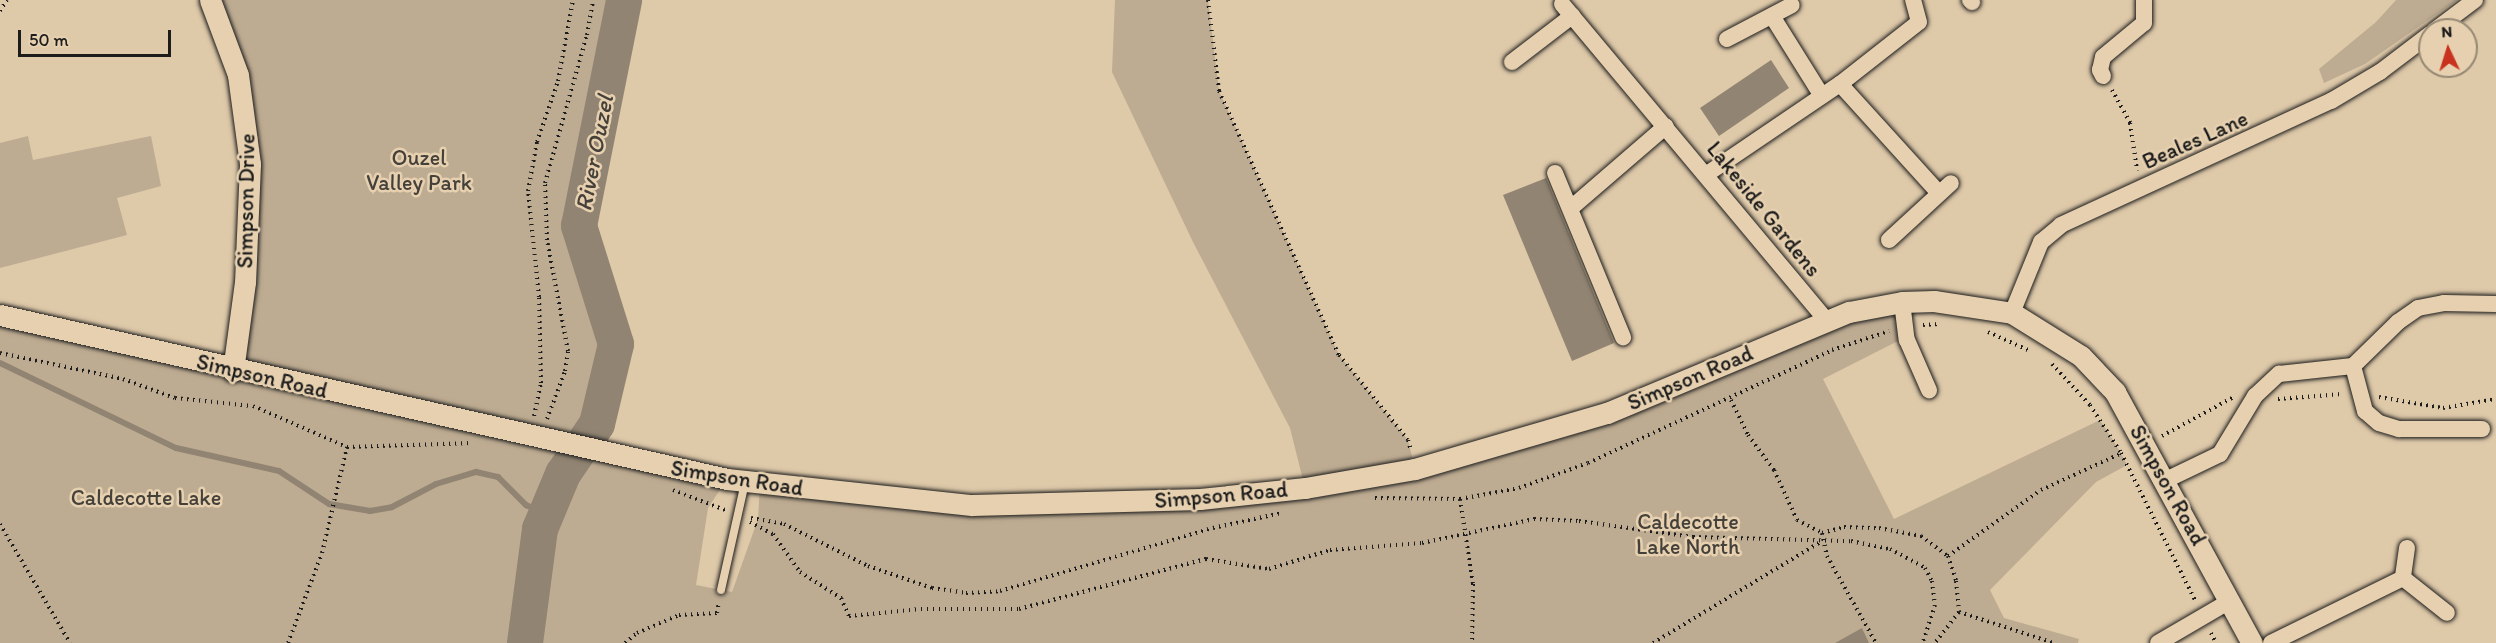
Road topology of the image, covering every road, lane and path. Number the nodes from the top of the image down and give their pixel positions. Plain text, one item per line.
1 (7, 0) edge
2 (210, 0) edge
3 (573, 0) edge
4 (593, 0) edge
5 (1208, 0) edge
6 (1913, 0) edge
7 (2144, 0) edge
8 (2475, 0) edge
9 (1792, 5) dead end
10 (0, 11) edge
11 (1772, 16) junction
12 (2451, 18) edge
13 (1727, 39) dead end
14 (2418, 43) edge
15 (1512, 62) dead end
16 (2103, 76) joint
17 (1840, 84) junction
18 (1822, 96) junction
19 (1666, 126) junction
20 (1555, 173) dead end
21 (1707, 174) junction
22 (2140, 188) junction
23 (1570, 208) junction
24 (1889, 240) dead end
25 (1902, 302) junction
26 (2496, 304) edge
27 (2012, 313) junction
28 (0, 315) edge
29 (1827, 321) junction
30 (1945, 324) dead end
31 (1904, 326) junction
32 (1982, 330) dead end
33 (1623, 337) dead end
34 (0, 353) edge
35 (2036, 354) dead end
36 (2043, 358) dead end
37 (2353, 366) junction
38 (233, 371) junction
39 (1929, 390) dead end
40 (2358, 391) junction
41 (2255, 396) junction
42 (2496, 399) edge
43 (2482, 429) dead end
44 (540, 439) junction
45 (479, 443) dead end
46 (2147, 445) junction
47 (347, 447) junction
48 (2121, 453) junction
49 (1415, 469) junction
50 (2166, 480) junction
51 (745, 482) junction
52 (670, 488) dead end
53 (1424, 498) dead end
54 (1460, 500) dead end
55 (736, 515) junction
56 (0, 524) edge
57 (1822, 533) junction
58 (1466, 535) junction
59 (1822, 541) junction
60 (2407, 548) dead end
61 (1948, 556) junction
62 (2403, 578) junction
63 (721, 590) joint
64 (2230, 601) junction
65 (1959, 612) junction
66 (2447, 613) dead end
67 (2204, 618) junction
68 (70, 643) edge
69 (288, 643) edge
70 (625, 643) edge
71 (1472, 643) edge
72 (1653, 643) edge
73 (1875, 643) edge
74 (1923, 643) edge
75 (1935, 643) edge
76 (2054, 643) edge
77 (2158, 643) edge
78 (2216, 643) edge
79 (2252, 643) edge
80 (2271, 643) edge

1 - 10 path
2 - 38 street, Simpson Drive
3 - 44 path
4 - 44 path
5 - 49 path
6 - 17 street
7 - 16 street
8 - 12 street
9 - 11 street
11 - 13 street
11 - 18 street
14 - 22 street, Beales Lane
15 - 19 street, Lakeside Gardens
16 - 22 path
17 - 18 street
17 - 24 street
18 - 21 street
19 - 21 street, Lakeside Gardens
19 - 23 street
20 - 23 street
21 - 29 street, Lakeside Gardens
22 - 27 street, Beales Lane
23 - 33 street
25 - 27 street, Simpson Road
25 - 29 street, Simpson Road
25 - 31 street
26 - 37 street
27 - 46 street, Simpson Road
28 - 38 street, Simpson Road
29 - 49 street, Simpson Road
30 - 31 path
31 - 39 street
31 - 57 path
32 - 35 path
34 - 47 path
36 - 48 path
37 - 40 street
37 - 41 street
38 - 44 street, Simpson Road
40 - 41 path
40 - 42 path
40 - 43 street
41 - 46 path
41 - 50 street
44 - 51 street, Simpson Road
45 - 47 path
46 - 48 path
46 - 50 street, Simpson Road
47 - 69 path
48 - 61 path
48 - 67 path
49 - 51 street, Simpson Road
49 - 53 path
50 - 64 street, Simpson Road
51 - 55 lane
52 - 55 path
54 - 58 path
55 - 58 path
55 - 63 lane
56 - 68 path
57 - 59 path
57 - 61 path
58 - 59 path
58 - 71 path
59 - 72 path
59 - 73 path
59 - 74 path
60 - 62 street
61 - 65 path
62 - 66 street
62 - 80 street
63 - 70 path
64 - 67 street
64 - 79 street, Simpson Road
65 - 75 path
65 - 76 path
67 - 77 street
67 - 78 path

